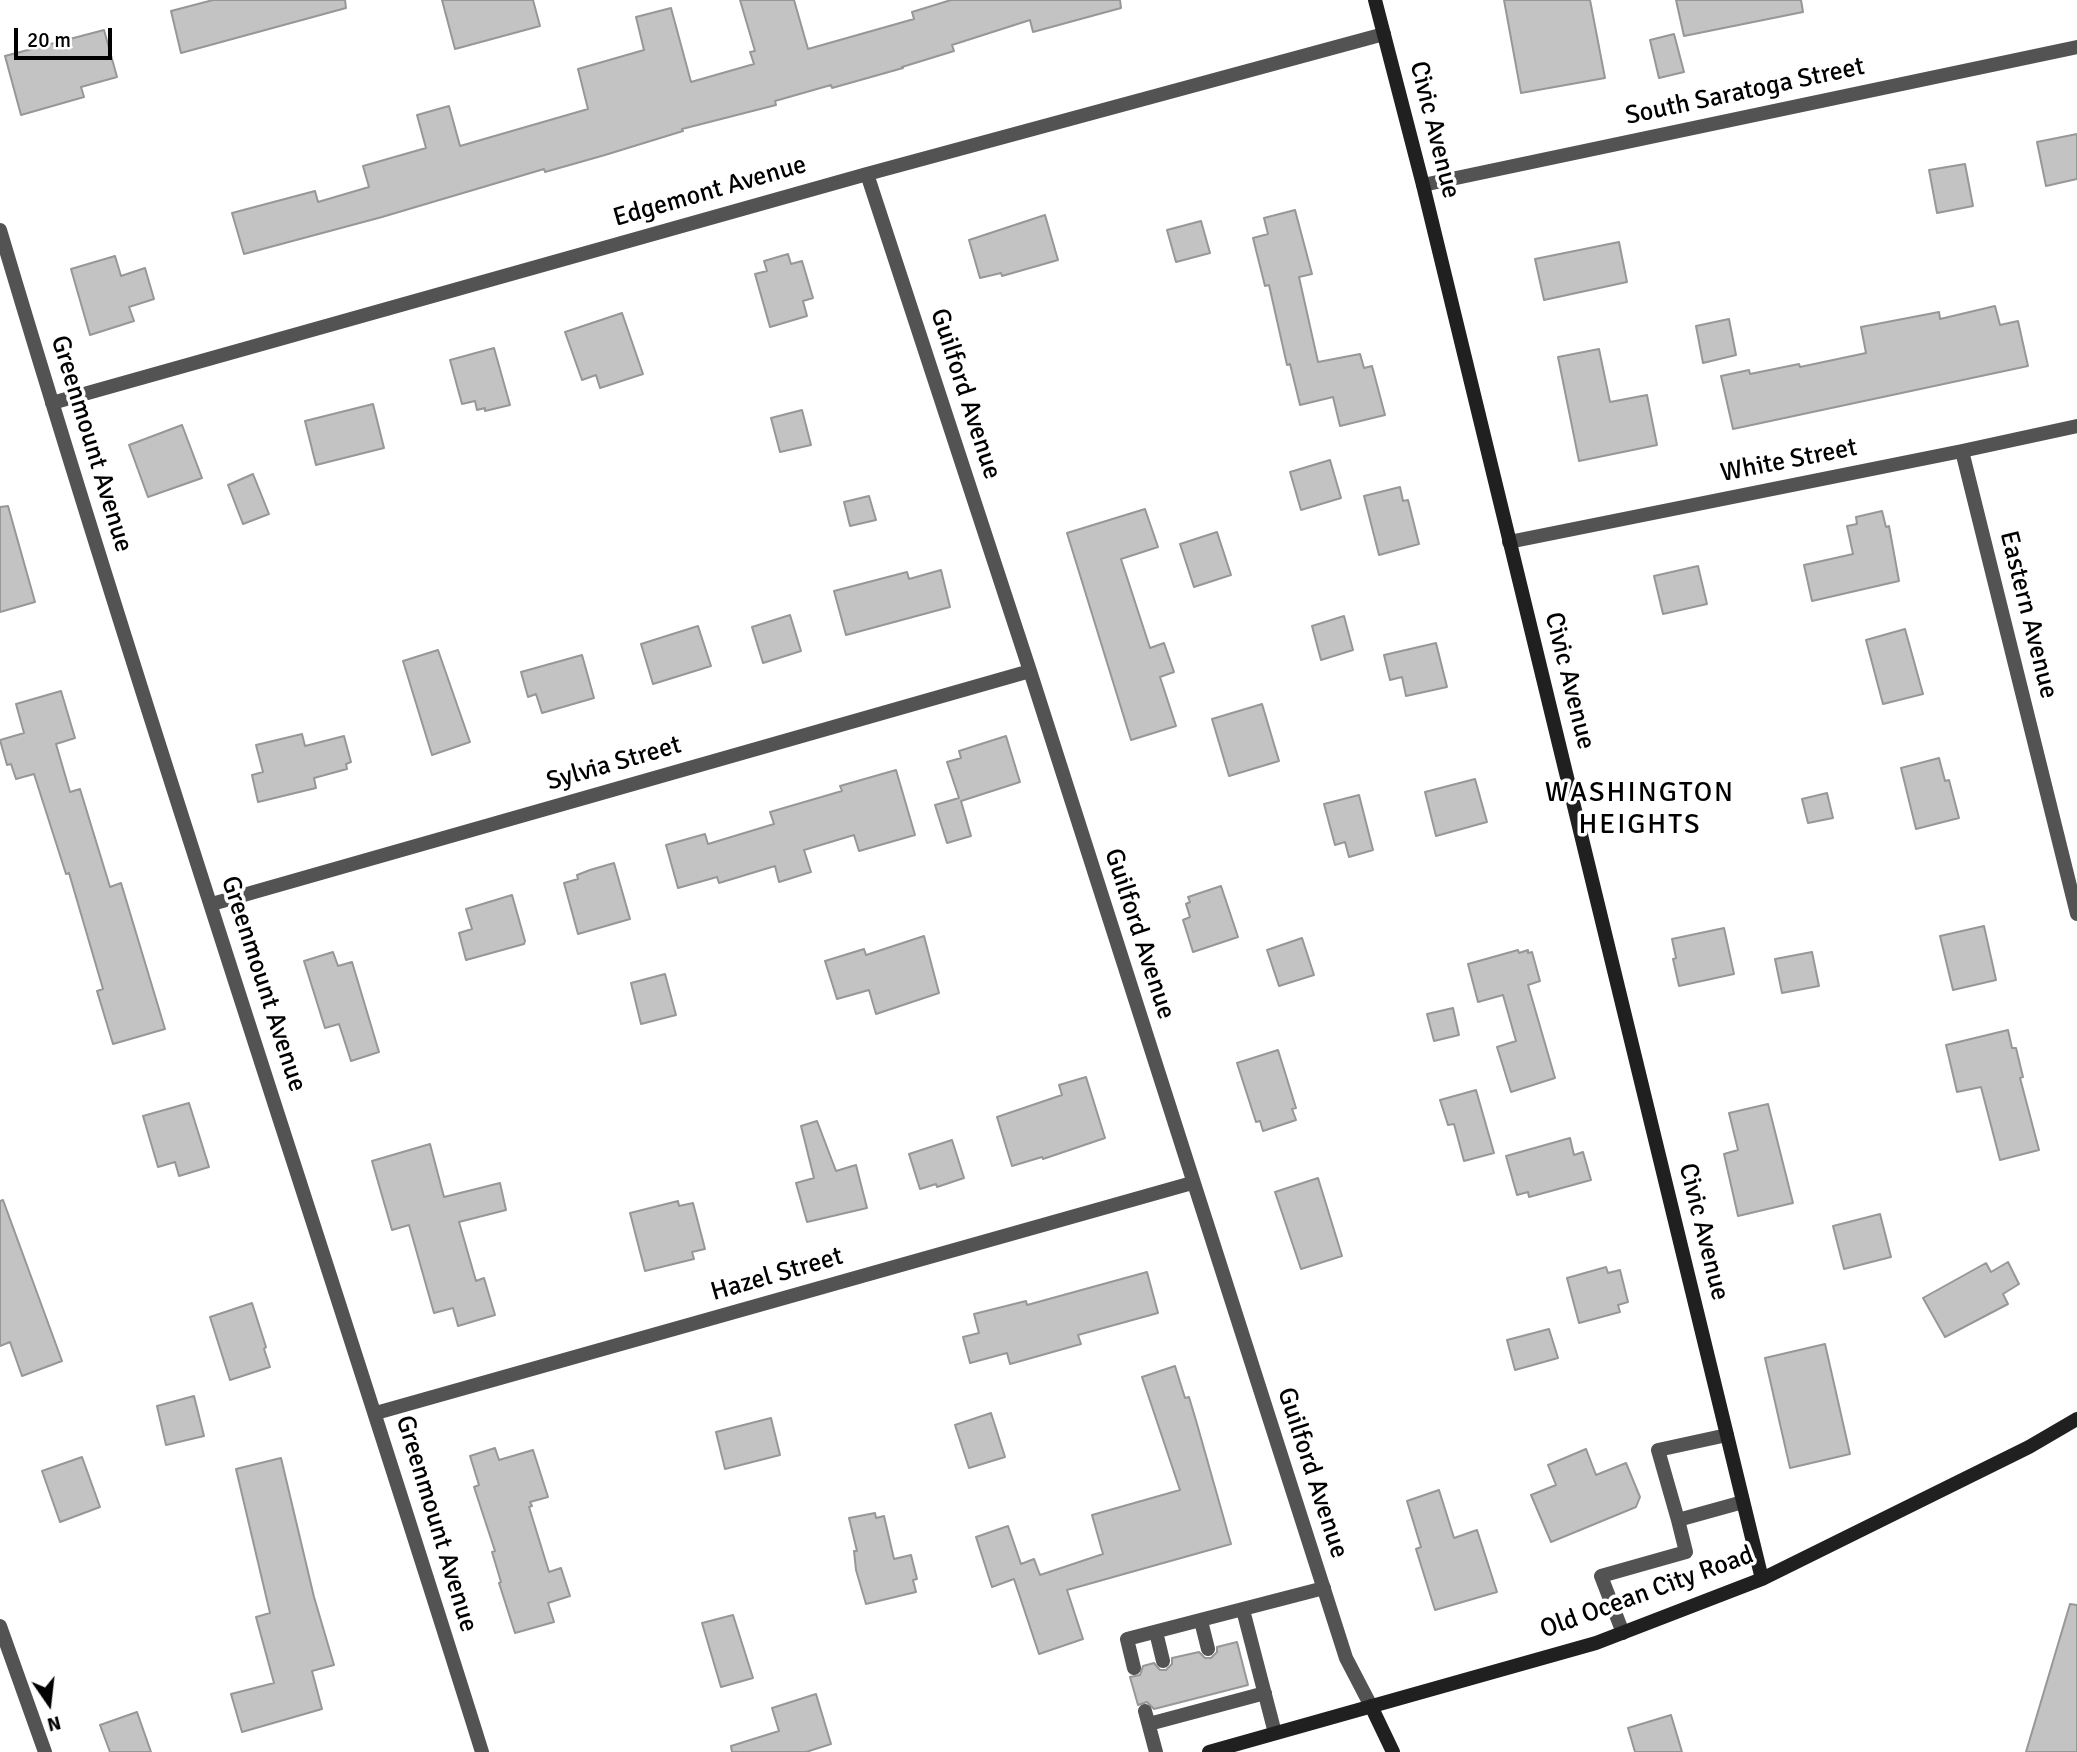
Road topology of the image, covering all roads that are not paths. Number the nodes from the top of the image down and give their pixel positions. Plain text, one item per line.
1 (1375, 0) edge
2 (1384, 34) junction
3 (2077, 47) edge
4 (867, 174) junction
5 (1423, 185) junction
6 (0, 230) edge
7 (52, 402) junction
8 (2077, 426) edge
9 (1962, 451) junction
10 (1509, 542) junction
11 (1030, 671) junction
12 (212, 904) junction
13 (2077, 914) edge
14 (1192, 1184) junction
15 (376, 1413) junction
16 (2077, 1419) edge
17 (1727, 1435) junction
18 (1744, 1502) junction
19 (1678, 1520) junction
20 (1762, 1578) junction
21 (1324, 1588) junction
22 (1243, 1610) junction
23 (1201, 1621) junction
24 (0, 1626) edge
25 (1156, 1632) junction
26 (1623, 1633) junction
27 (1208, 1649) dead end
28 (1163, 1661) dead end
29 (1134, 1668) dead end
30 (1265, 1693) junction
31 (1371, 1706) junction
32 (1275, 1733) junction
33 (1217, 1751) edge
34 (45, 1752) edge
35 (482, 1752) edge
36 (1156, 1752) edge
37 (1393, 1752) edge

1 - 2 street, Civic Avenue
2 - 4 street, Edgemont Avenue
2 - 5 street, Civic Avenue
3 - 5 street, South Saratoga Street
4 - 7 street, Edgemont Avenue
4 - 11 street, Guilford Avenue
5 - 10 street, Civic Avenue
6 - 7 street, Greenmount Avenue
7 - 12 street, Greenmount Avenue
8 - 9 street, White Street
9 - 10 street, White Street
9 - 13 street, Eastern Avenue
10 - 17 street, Civic Avenue
11 - 12 street, Sylvia Street
11 - 14 street, Guilford Avenue
12 - 15 street, Greenmount Avenue
14 - 15 street, Hazel Street
14 - 21 street, Guilford Avenue
15 - 35 street, Greenmount Avenue
16 - 20 street, Old Ocean City Road
17 - 18 street, Civic Avenue
17 - 19 street
18 - 19 street
18 - 20 street, Civic Avenue
19 - 26 street
20 - 26 street, Old Ocean City Road
21 - 22 street
21 - 31 street, Guilford Avenue
22 - 23 street
22 - 30 street
23 - 25 street
23 - 27 street
24 - 34 street
25 - 28 street
25 - 29 street
26 - 31 street, Old Ocean City Road
30 - 32 street
30 - 36 street
31 - 32 street, Old Ocean City Road
31 - 37 street
32 - 33 street, Old Ocean City Road

